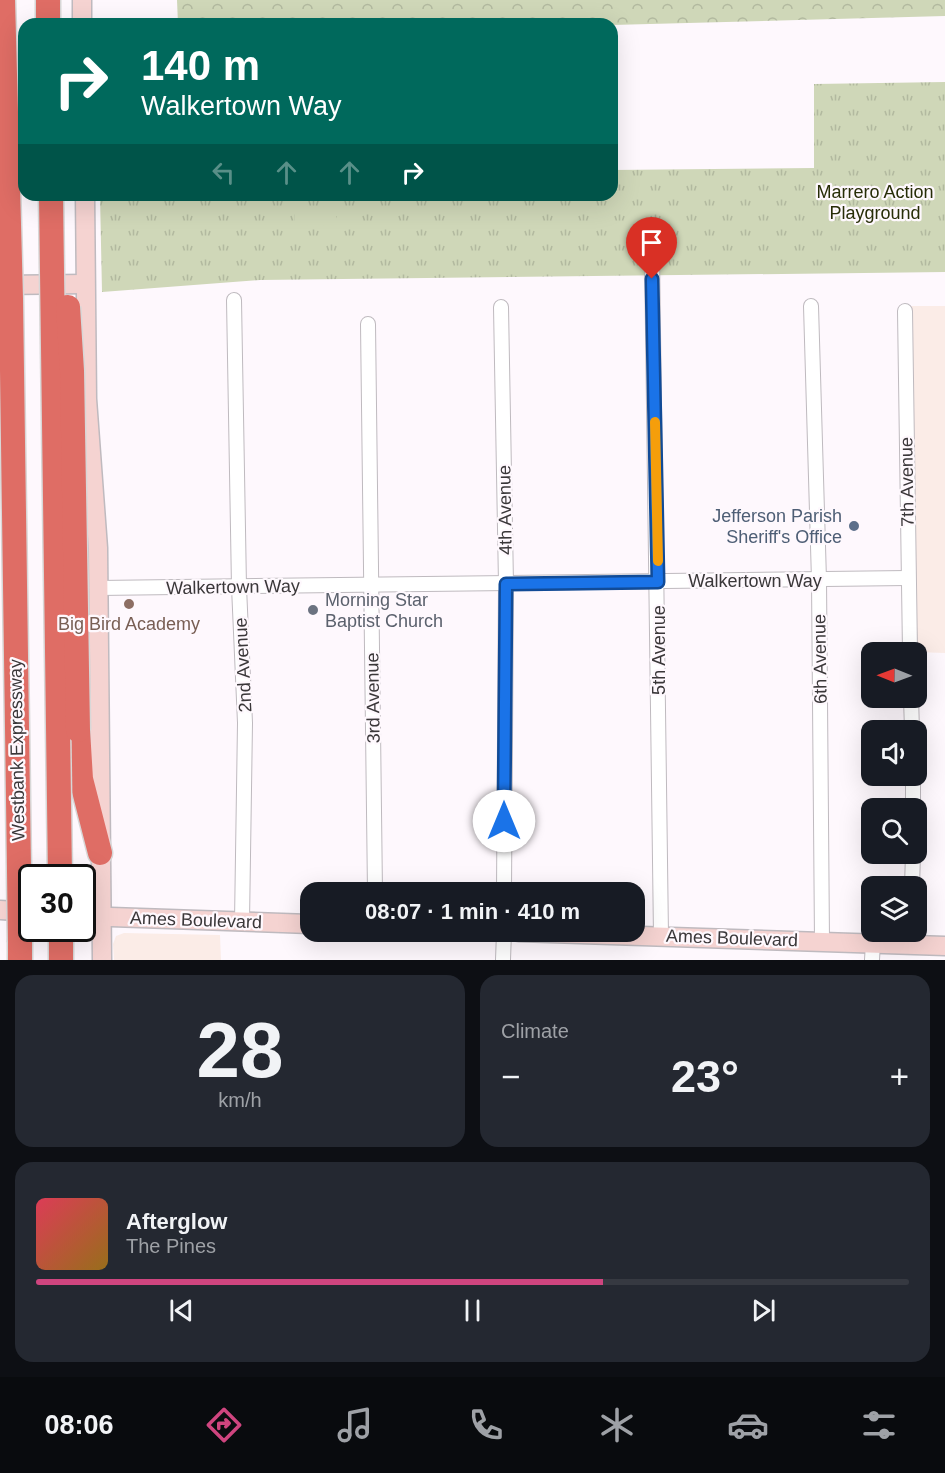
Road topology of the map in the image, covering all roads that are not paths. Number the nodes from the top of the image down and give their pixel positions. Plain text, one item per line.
1 (3, 0) edge
2 (48, 0) edge
3 (82, 0) edge
4 (48, 18) edge
5 (82, 18) edge
6 (18, 80) edge
7 (0, 81) edge
8 (51, 201) edge
9 (60, 201) edge
10 (85, 201) edge
11 (652, 256) dead end
12 (86, 284) junction
13 (0, 285) edge
14 (234, 300) dead end
15 (812, 306) dead end
16 (501, 308) dead end
17 (905, 311) dead end
18 (368, 324) dead end
19 (908, 578) junction
20 (819, 580) junction
21 (658, 582) junction
22 (506, 584) junction
23 (372, 585) junction
24 (239, 587) junction
25 (98, 588) junction
26 (910, 642) edge
27 (100, 853) junction
28 (60, 864) edge
29 (375, 882) edge
30 (504, 882) edge
31 (96, 884) edge
32 (0, 910) edge
33 (18, 911) edge
34 (96, 916) edge
35 (242, 922) junction
36 (300, 924) edge
37 (96, 934) edge
38 (645, 936) edge
39 (661, 936) junction
40 (822, 941) junction
41 (61, 942) edge
42 (504, 942) edge
43 (900, 942) edge
44 (927, 942) edge
45 (945, 946) edge
46 (873, 951) edge
47 (20, 960) edge
48 (61, 960) edge
49 (102, 960) edge
50 (503, 960) edge

1 - 47 highway, Westbank Expressway, bridge
2 - 4 highway
3 - 5 main road
6 - 7 main road
8 - 28 highway, bridge
9 - 27 highway, bridge
10 - 12 main road
11 - 21 street, 5th Avenue
12 - 13 main road
12 - 25 main road
14 - 24 street, 2nd Avenue
15 - 20 street, 6th Avenue
16 - 22 street, 4th Avenue
17 - 19 street, 7th Avenue
18 - 23 street, 3rd Avenue
19 - 20 street, Walkertown Way
19 - 26 street, 7th Avenue
20 - 21 street, Walkertown Way
20 - 40 street, 6th Avenue
21 - 22 street, Walkertown Way
21 - 39 street, 5th Avenue
22 - 23 street, Walkertown Way
22 - 30 street, 4th Avenue
23 - 24 street, Walkertown Way
23 - 29 street, 3rd Avenue
24 - 25 street, Walkertown Way
24 - 35 street, 2nd Avenue
25 - 27 main road
27 - 31 main road
32 - 33 main road
34 - 35 main road, Ames Boulevard
35 - 36 main road, Ames Boulevard
37 - 49 main road
38 - 39 main road, Ames Boulevard
39 - 40 main road, Ames Boulevard
40 - 46 main road, Ames Boulevard
41 - 48 highway
42 - 50 street
43 - 46 main road, Ames Boulevard
44 - 45 main road, Ames Boulevard

